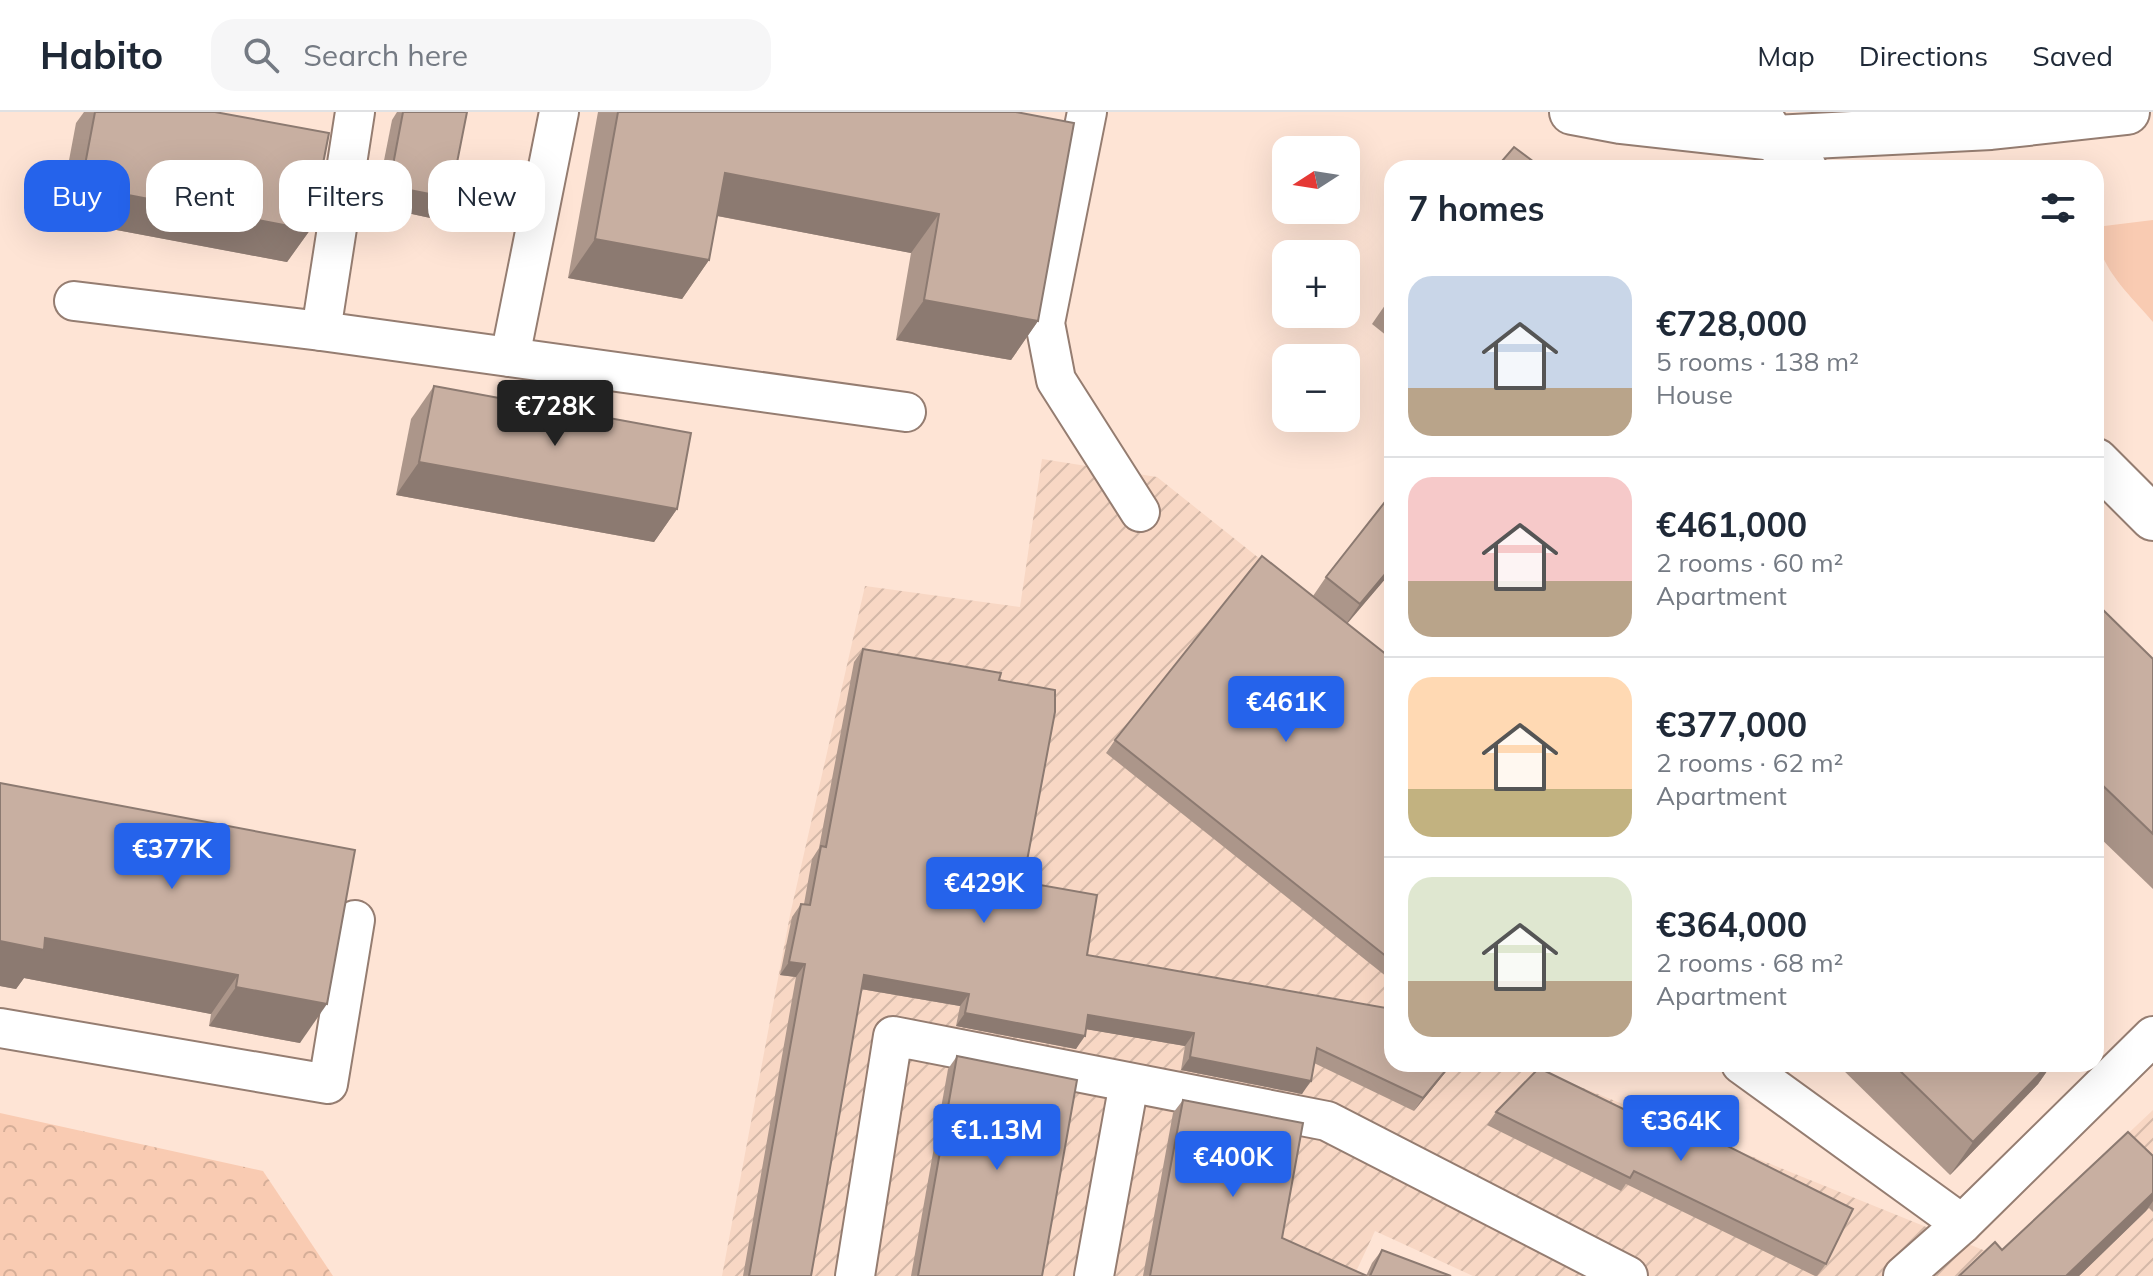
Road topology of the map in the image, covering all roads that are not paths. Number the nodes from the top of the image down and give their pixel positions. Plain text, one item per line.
1 (355, 112) edge
2 (559, 112) edge
3 (1087, 112) edge
4 (1572, 112) edge
5 (2127, 112) edge
6 (1765, 125) edge
7 (1797, 160) edge
8 (74, 301) dead end
9 (321, 331) junction
10 (510, 357) junction
11 (906, 412) dead end
12 (2104, 469) edge
13 (1140, 512) dead end
14 (2153, 518) edge
15 (355, 920) dead end
16 (0, 1028) edge
17 (2153, 1036) edge
18 (1752, 1072) edge
19 (1129, 1083) junction
20 (1962, 1224) junction
21 (855, 1276) edge
22 (1094, 1276) edge
23 (1628, 1276) edge
24 (1903, 1276) edge

1 - 9 lane
2 - 10 lane
3 - 13 lane
4 - 6 main road
5 - 6 main road
6 - 7 main road
8 - 9 lane
9 - 10 lane
10 - 11 lane
12 - 14 main road
15 - 16 lane
17 - 20 lane
18 - 20 lane
19 - 21 lane
19 - 22 lane
19 - 23 lane
20 - 24 lane

